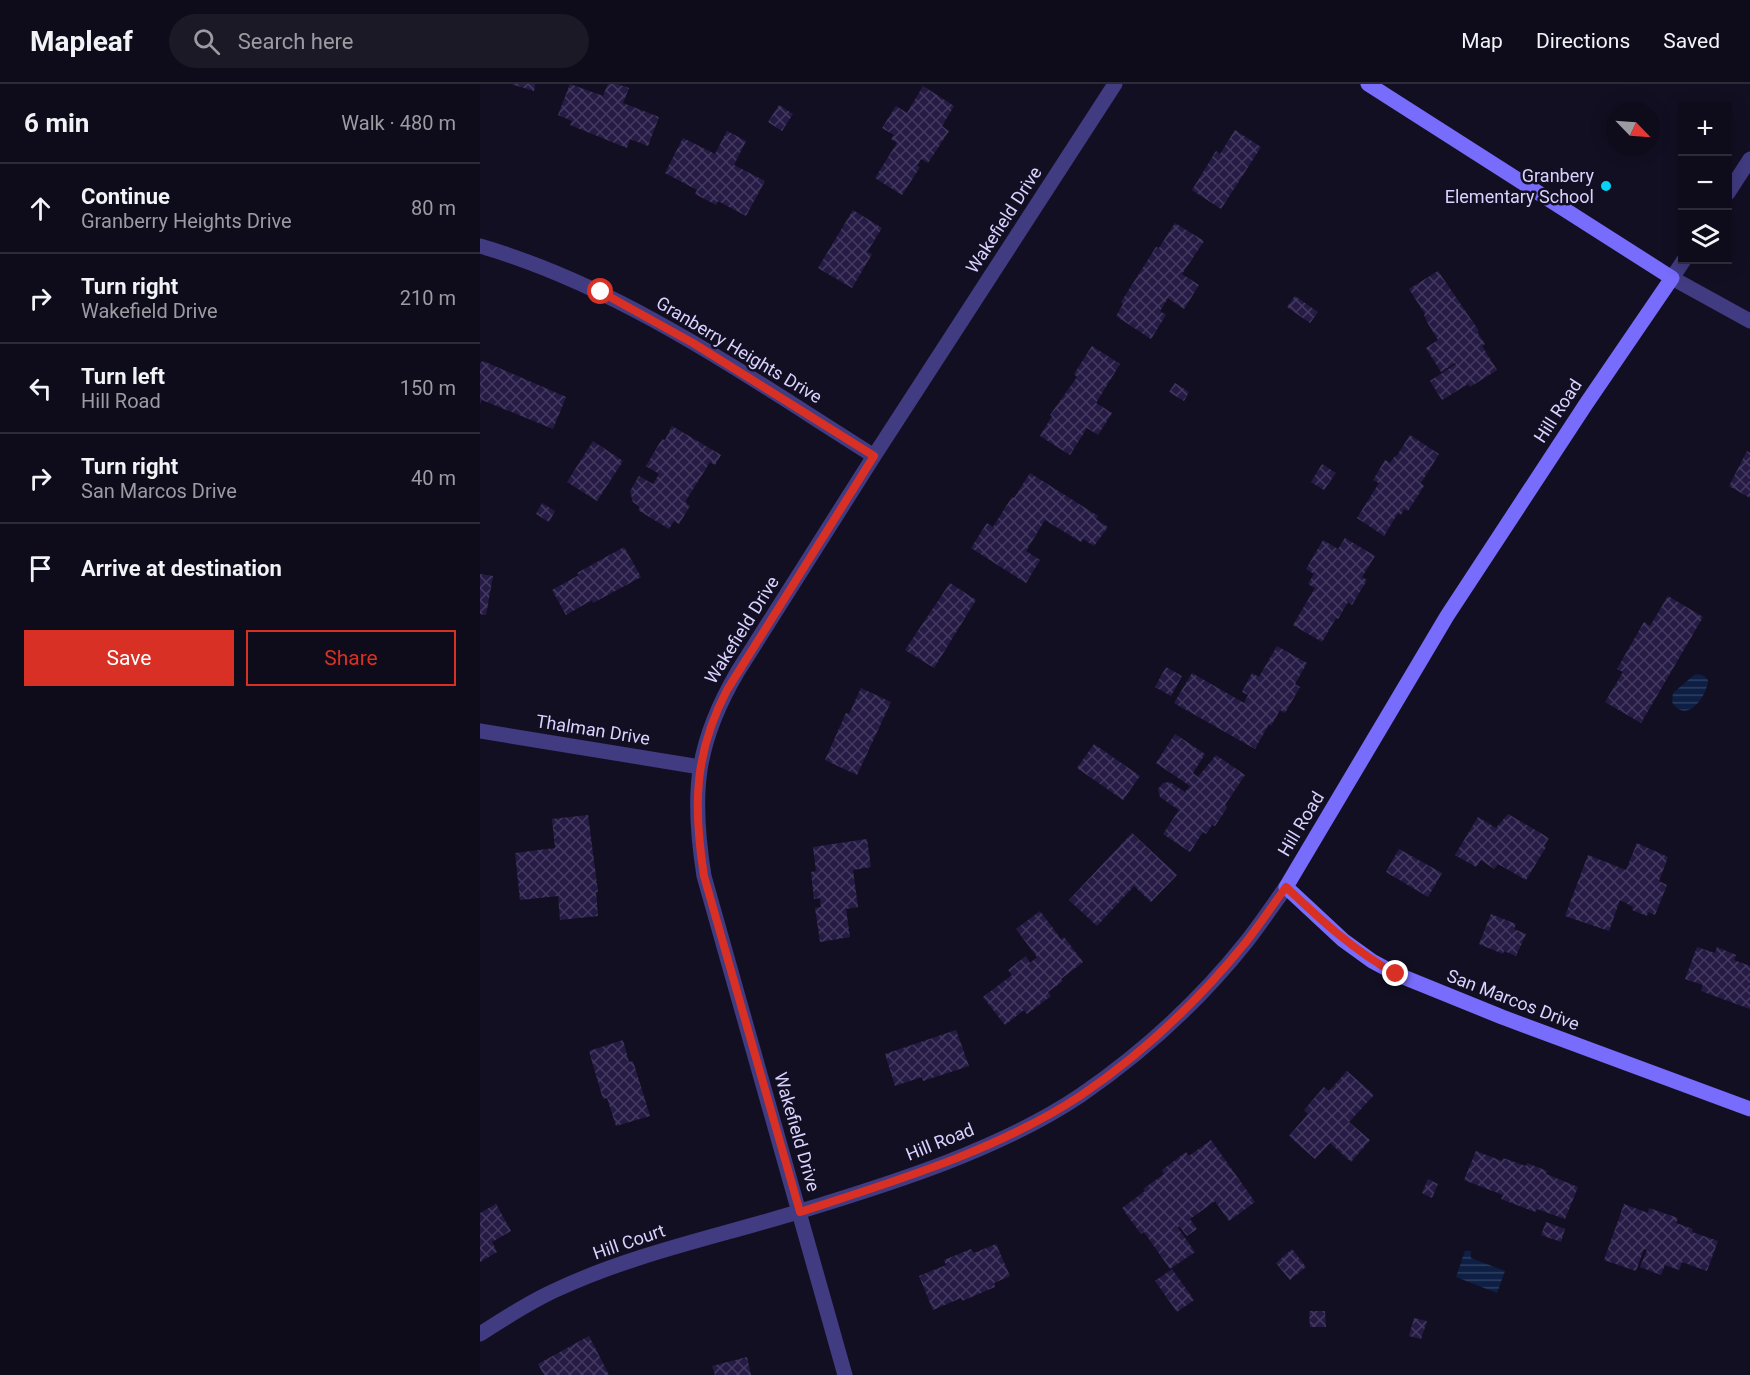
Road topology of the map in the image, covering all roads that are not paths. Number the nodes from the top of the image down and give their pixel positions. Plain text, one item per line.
1 (1115, 84) edge
2 (1368, 84) edge
3 (1750, 159) edge
4 (1732, 187) edge
5 (480, 246) edge
6 (1681, 264) edge
7 (1672, 278) junction
8 (1750, 321) edge
9 (874, 456) junction
10 (480, 730) edge
11 (700, 767) junction
12 (1286, 887) junction
13 (1750, 1108) edge
14 (800, 1212) junction
15 (480, 1334) edge
16 (845, 1375) edge

1 - 9 street, Wakefield Drive
2 - 7 street
3 - 4 street
5 - 9 street, Granberry Heights Drive
6 - 7 street, Hill Road
7 - 8 street
7 - 12 street, Hill Road
9 - 11 street, Wakefield Drive
10 - 11 street, Thalman Drive
11 - 14 street, Wakefield Drive
12 - 13 street, San Marcos Drive
12 - 14 street, Hill Road
14 - 15 street, Hill Court
14 - 16 street, Wakefield Drive

